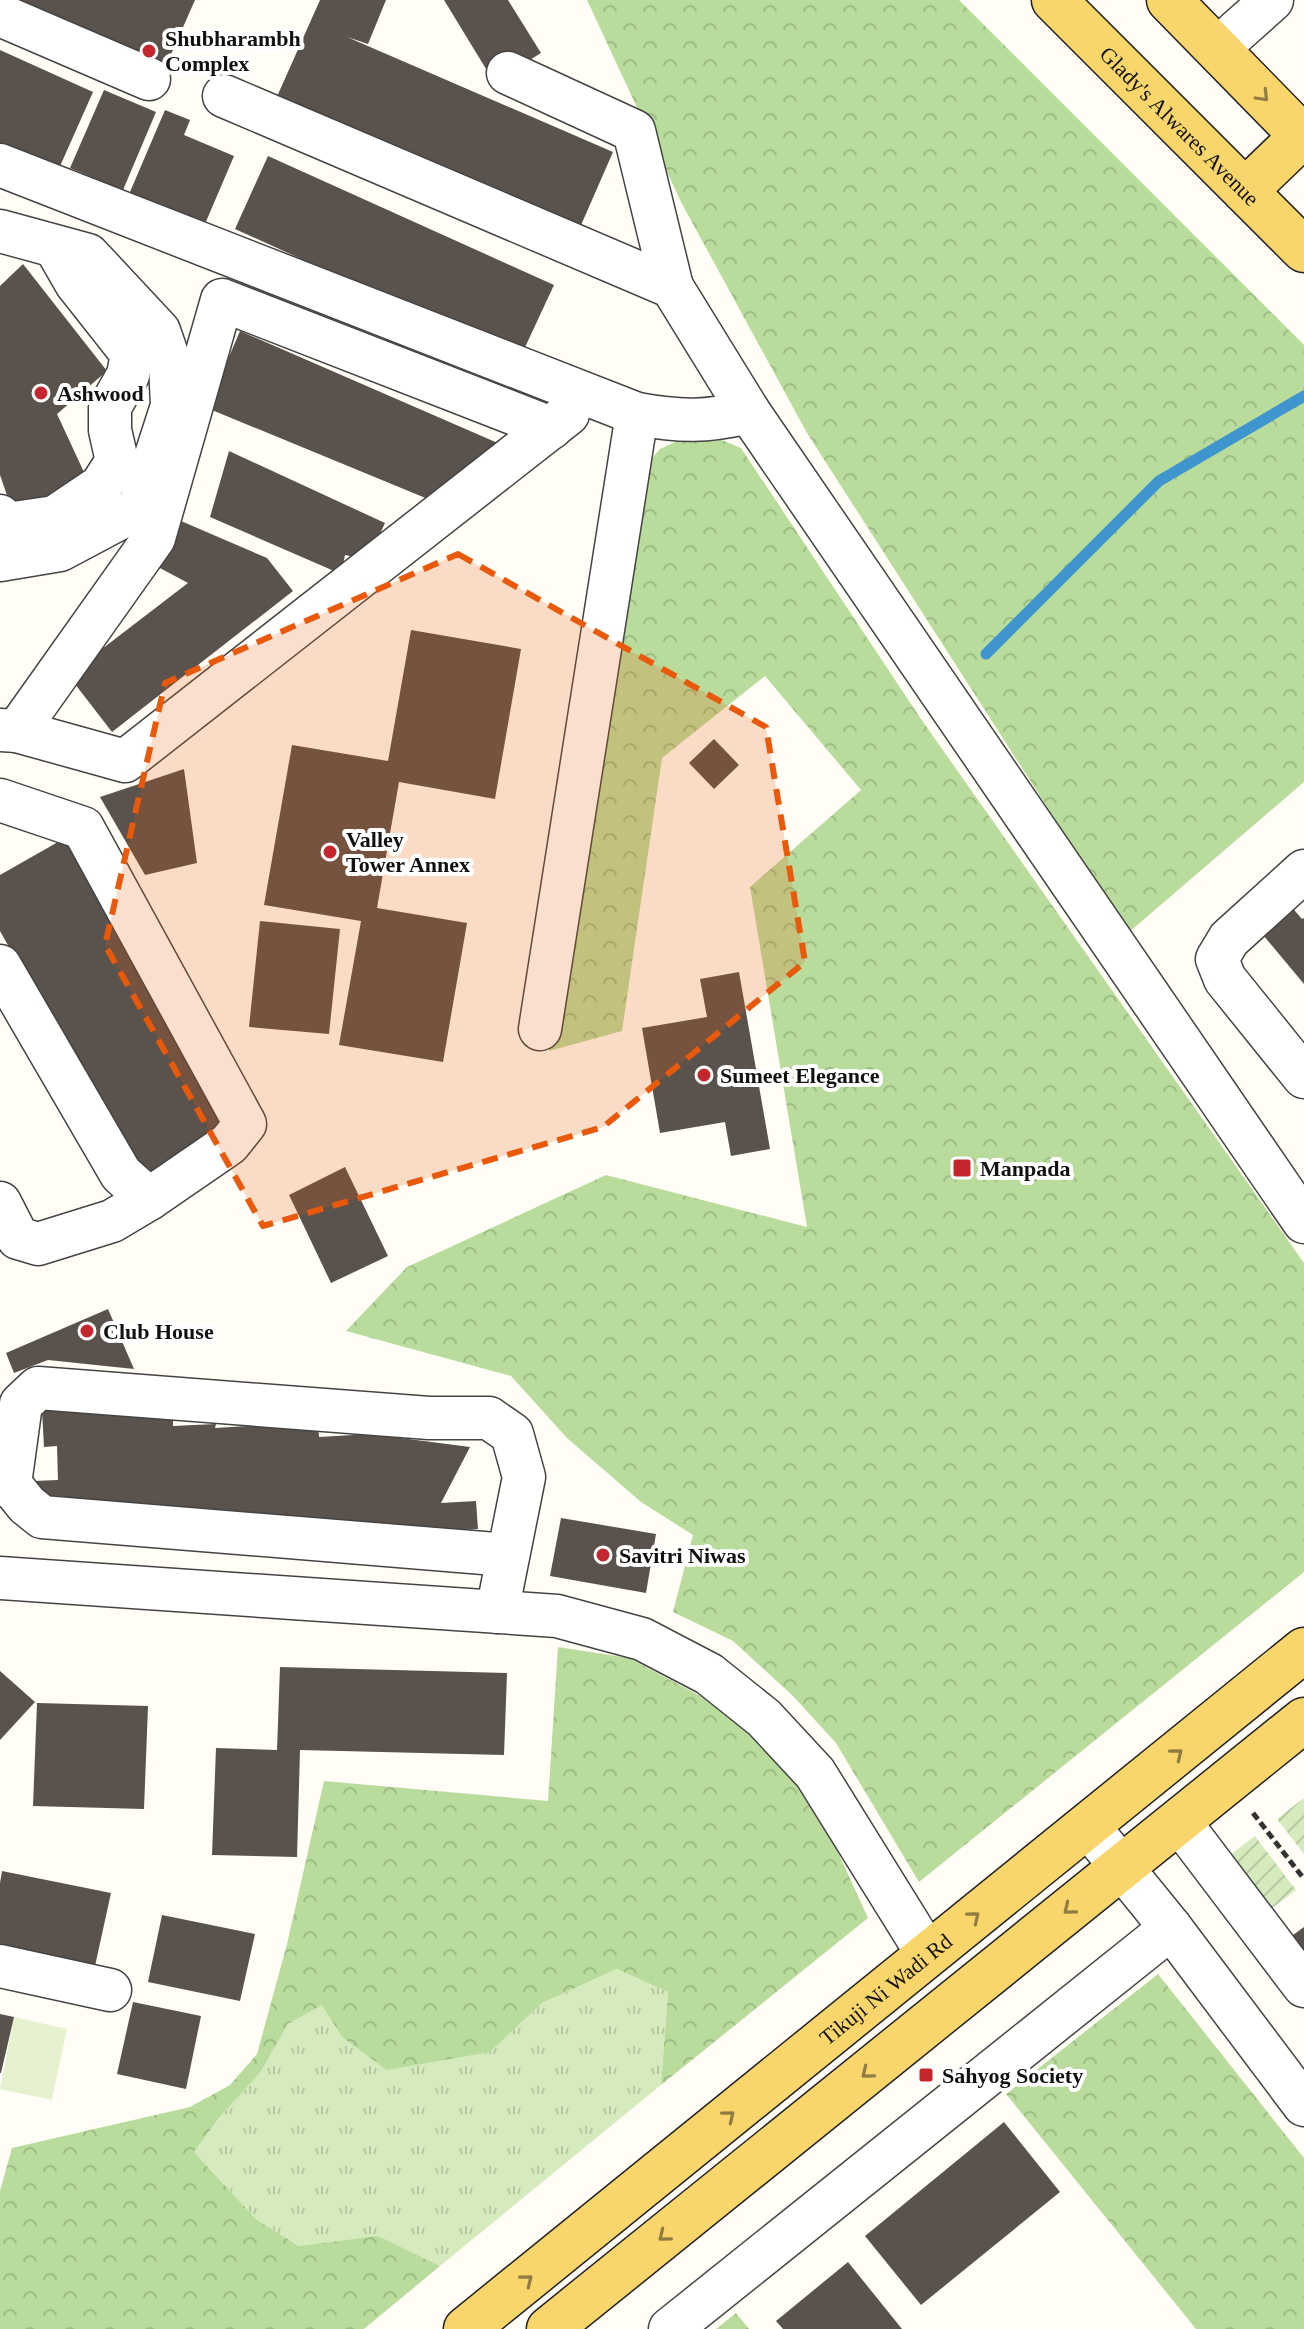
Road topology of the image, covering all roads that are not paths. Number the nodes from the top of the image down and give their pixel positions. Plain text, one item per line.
1 (1054, 0) edge
2 (1169, 0) edge
3 (1272, 0) edge
4 (1292, 0) edge
5 (0, 15) edge
6 (1304, 15) edge
7 (1217, 49) junction
8 (508, 73) dead end
9 (149, 79) dead end
10 (224, 96) dead end
11 (1303, 137) edge
12 (0, 165) edge
13 (1245, 191) junction
14 (0, 231) edge
15 (54, 245) junction
16 (1304, 250) edge
17 (672, 287) junction
18 (590, 396) junction
19 (749, 412) junction
20 (637, 414) junction
21 (551, 428) junction
22 (0, 516) edge
23 (0, 560) edge
24 (8, 731) edge
25 (0, 800) edge
26 (1304, 871) edge
27 (0, 966) edge
28 (540, 1029) dead end
29 (1304, 1077) edge
30 (149, 1199) junction
31 (1304, 1222) edge
32 (6, 1228) edge
33 (5, 1484) edge
34 (508, 1555) junction
35 (0, 1578) edge
36 (497, 1612) junction
37 (1304, 1650) edge
38 (1304, 1720) edge
39 (1179, 1821) junction
40 (1088, 1826) junction
41 (1121, 1867) junction
42 (1171, 1928) junction
43 (928, 1955) junction
44 (0, 1966) edge
45 (1304, 1986) edge
46 (110, 1990) dead end
47 (1304, 2105) edge
48 (466, 2329) edge
49 (549, 2329) edge
50 (670, 2329) edge

1 - 13 main road, Glady's Alwares Avenue
2 - 7 main road
3 - 7 street
4 - 6 street
5 - 9 street
7 -> 11 main road
8 - 17 street
10 - 17 street
11 - 13 main road
12 - 18 street
13 - 16 main road, Glady's Alwares Avenue
14 - 15 street
15 - 22 street
15 - 23 street
17 - 19 street
18 - 20 street
18 - 21 street
19 - 20 street
19 - 31 street
20 - 28 street
21 - 24 street
21 - 24 street
25 - 30 street
26 - 29 street
27 - 30 street
30 - 32 street
33 - 34 street
33 - 34 street
34 - 36 street
35 - 36 street
36 - 43 street
40 -> 37 main road, Tikuji Ni Wadi Rd
38 - 39 main road
39 - 41 main road
39 - 45 street
40 - 41 street
43 -> 40 main road, Tikuji Ni Wadi Rd
41 - 42 street
41 -> 49 main road
42 - 47 street
42 - 50 street
48 -> 43 main road, Tikuji Ni Wadi Rd
44 - 46 street

